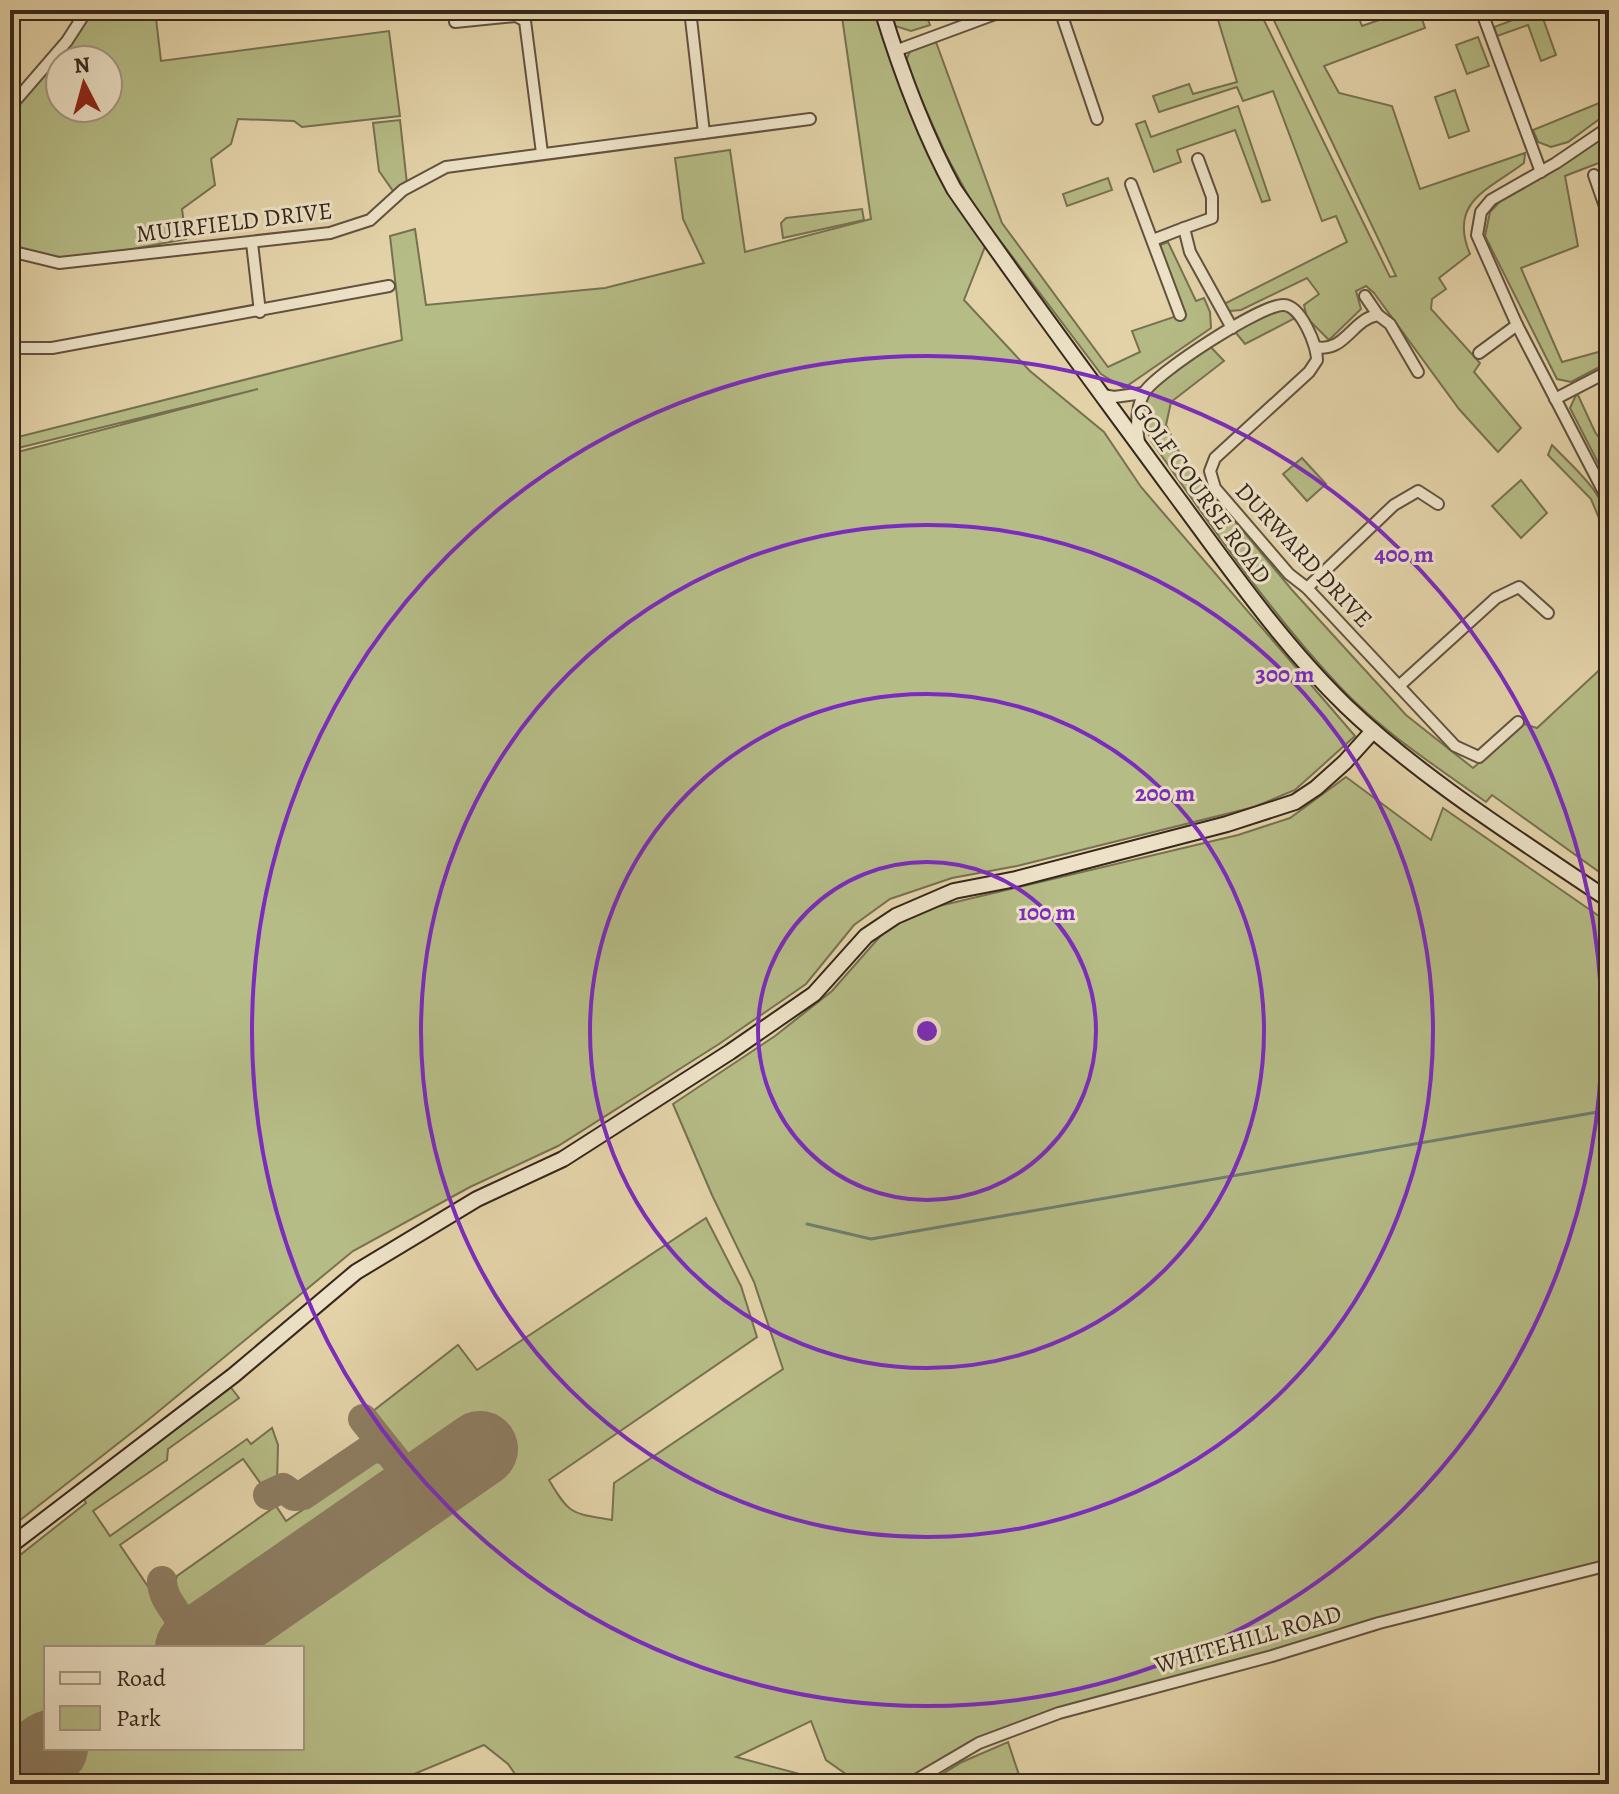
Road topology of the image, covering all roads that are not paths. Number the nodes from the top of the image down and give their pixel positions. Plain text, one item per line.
1 (87, 10) edge
2 (690, 10) edge
3 (882, 10) edge
4 (1006, 10) edge
5 (1060, 10) edge
6 (1481, 10) edge
7 (455, 22) dead end
8 (895, 51) junction
9 (10, 107) edge
10 (810, 119) dead end
11 (1097, 119) dead end
12 (1609, 127) edge
13 (704, 133) junction
14 (542, 153) junction
15 (1198, 159) dead end
16 (1541, 172) junction
17 (1594, 175) dead end
18 (1131, 184) dead end
19 (1609, 218) edge
20 (1184, 228) junction
21 (1153, 240) junction
22 (252, 243) junction
23 (10, 251) edge
24 (389, 286) dead end
25 (1365, 296) dead end
26 (260, 312) junction
27 (1180, 315) dead end
28 (1378, 315) junction
29 (1517, 325) junction
30 (1232, 328) junction
31 (1316, 347) junction
32 (10, 348) edge
33 (1479, 353) dead end
34 (1609, 371) edge
35 (1418, 372) dead end
36 (1144, 393) junction
37 (1103, 395) junction
38 (1555, 399) junction
39 (1140, 447) junction
40 (1609, 502) edge
41 (1438, 504) dead end
42 (1307, 588) junction
43 (1548, 613) dead end
44 (1399, 686) junction
45 (1518, 722) dead end
46 (1373, 731) junction
47 (1609, 900) edge
48 (10, 1546) edge
49 (1609, 1565) edge
50 (909, 1784) edge

1 - 9 street
2 - 13 street
3 - 8 street, GOLF COURSE ROAD
4 - 8 street
5 - 11 street
6 - 16 street
7 - 14 street
8 - 37 street, GOLF COURSE ROAD
10 - 13 street, MUIRFIELD DRIVE
12 - 16 street
13 - 14 street, MUIRFIELD DRIVE
14 - 22 street, MUIRFIELD DRIVE
15 - 20 street
16 - 29 street
17 - 19 street
18 - 21 street
20 - 21 street
20 - 30 street
21 - 27 street
22 - 23 street, MUIRFIELD DRIVE
22 - 26 street
24 - 26 street
25 - 28 street
26 - 32 street
28 - 31 street
28 - 35 street
29 - 33 street
29 - 38 street
30 - 31 street
30 - 36 street
31 - 42 street, DURWARD DRIVE
34 - 38 street
36 - 37 street
36 - 39 street
37 - 39 street, GOLF COURSE ROAD
38 - 40 street
39 - 46 street, GOLF COURSE ROAD
41 - 42 street
42 - 44 street, DURWARD DRIVE
43 - 44 street
44 - 45 street, DURWARD DRIVE
46 - 47 street, GOLF COURSE ROAD
46 - 48 street
49 - 50 street, WHITEHILL ROAD

